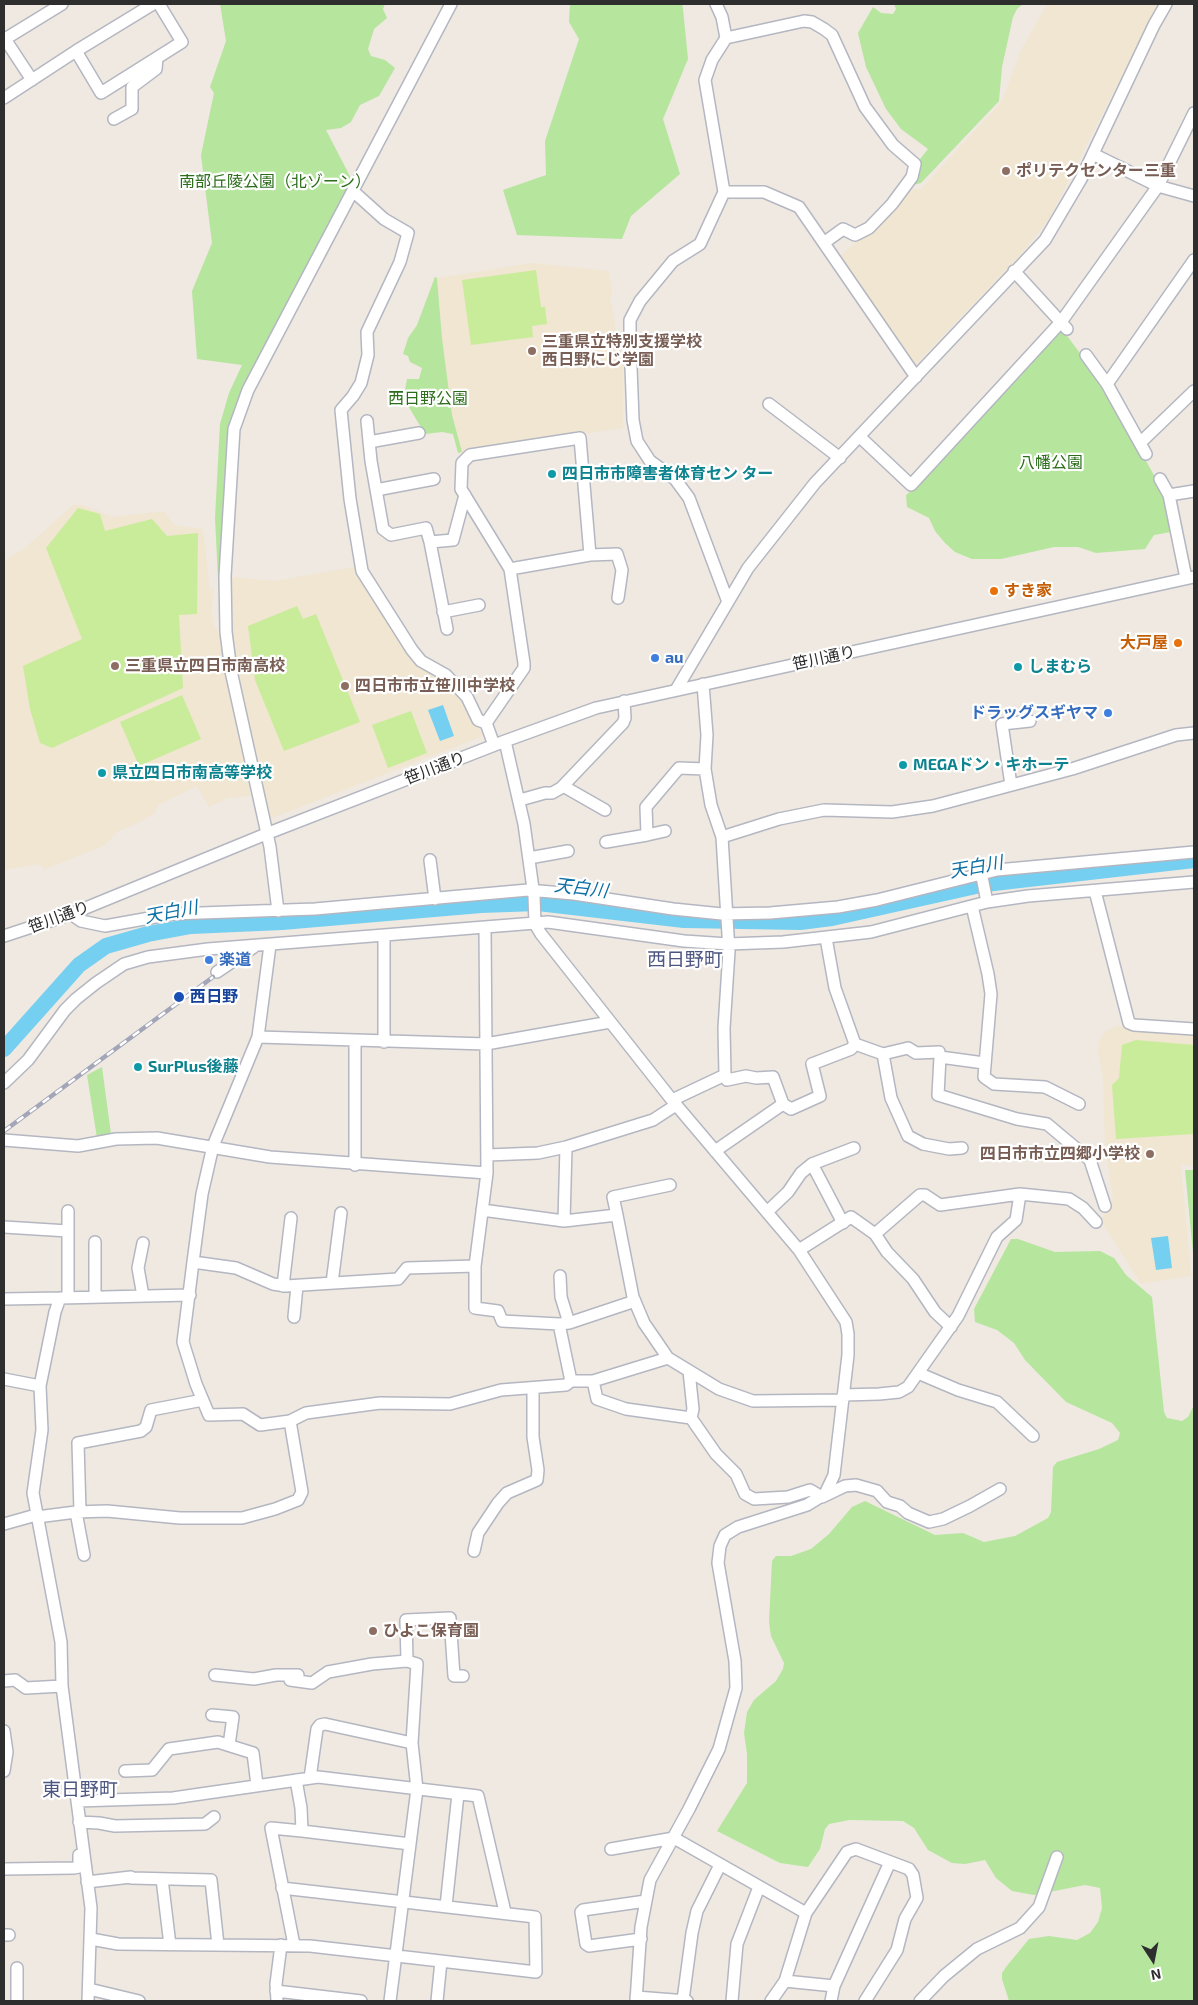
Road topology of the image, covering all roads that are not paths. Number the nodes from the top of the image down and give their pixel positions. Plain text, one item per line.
1 (62, 4) edge
2 (153, 4) edge
3 (159, 4) edge
4 (451, 4) edge
5 (716, 4) edge
6 (1166, 4) edge
7 (5, 38) edge
8 (726, 38) junction
9 (76, 51) junction
10 (157, 58) junction
11 (32, 80) junction
12 (4, 98) edge
13 (1194, 113) edge
14 (114, 119) dead end
15 (1094, 154) junction
16 (1158, 186) junction
17 (354, 192) junction
18 (724, 192) junction
19 (1194, 196) edge
20 (825, 242) junction
21 (1194, 260) edge
22 (1014, 271) junction
23 (1190, 273) edge
24 (1064, 325) junction
25 (1086, 355) dead end
26 (916, 377) junction
27 (1107, 384) junction
28 (1194, 391) edge
29 (769, 404) dead end
30 (367, 420) dead end
31 (419, 433) dead end
32 (860, 437) junction
33 (369, 442) junction
34 (1140, 443) junction
35 (1146, 454) dead end
36 (840, 458) junction
37 (1160, 479) dead end
38 (434, 480) dead end
39 (376, 490) junction
40 (1194, 491) edge
41 (465, 495) junction
42 (1169, 495) junction
43 (430, 542) junction
44 (590, 555) junction
45 (510, 569) junction
46 (1190, 577) edge
47 (618, 598) dead end
48 (728, 602) junction
49 (479, 604) dead end
50 (443, 612) junction
51 (447, 629) dead end
52 (703, 684) junction
53 (676, 690) junction
54 (624, 701) junction
55 (1030, 721) dead end
56 (486, 723) junction
57 (1194, 733) edge
58 (500, 743) junction
59 (705, 769) junction
60 (1011, 785) junction
61 (563, 786) junction
62 (520, 800) junction
63 (605, 810) dead end
64 (665, 831) dead end
65 (266, 834) junction
66 (647, 835) junction
67 (722, 838) junction
68 (606, 842) dead end
69 (568, 852) dead end
70 (1194, 852) edge
71 (529, 858) junction
72 (430, 860) dead end
73 (981, 874) junction
74 (1194, 882) edge
75 (1095, 891) junction
76 (534, 894) junction
77 (435, 899) junction
78 (987, 901) junction
79 (972, 906) junction
80 (278, 911) junction
81 (71, 914) junction
82 (727, 914) junction
83 (535, 924) junction
84 (485, 929) junction
85 (4, 936) edge
86 (384, 936) junction
87 (826, 938) junction
88 (728, 941) junction
89 (270, 945) junction
90 (256, 946) junction
91 (217, 972) dead end
92 (610, 1022) junction
93 (1194, 1029) edge
94 (258, 1037) junction
95 (355, 1041) junction
96 (384, 1042) junction
97 (486, 1044) junction
98 (856, 1044) junction
99 (883, 1054) junction
100 (940, 1057) junction
101 (984, 1063) junction
102 (725, 1075) junction
103 (4, 1083) edge
104 (674, 1102) junction
105 (784, 1104) junction
106 (1079, 1104) dead end
107 (4, 1140) edge
108 (213, 1146) junction
109 (566, 1147) junction
110 (854, 1148) dead end
111 (962, 1148) dead end
112 (715, 1151) junction
113 (488, 1155) junction
114 (812, 1164) junction
115 (355, 1165) junction
116 (487, 1172) junction
117 (670, 1185) dead end
118 (1020, 1194) junction
119 (1105, 1206) dead end
120 (482, 1210) junction
121 (68, 1211) dead end
122 (767, 1212) junction
123 (341, 1213) dead end
124 (617, 1215) junction
125 (291, 1218) dead end
126 (564, 1222) junction
127 (1096, 1222) dead end
128 (843, 1223) junction
129 (4, 1227) edge
130 (68, 1231) junction
131 (875, 1234) junction
132 (95, 1242) dead end
133 (143, 1243) dead end
134 (799, 1250) junction
135 (193, 1262) junction
136 (475, 1266) junction
137 (560, 1276) dead end
138 (332, 1283) junction
139 (282, 1286) junction
140 (297, 1286) junction
141 (190, 1295) junction
142 (143, 1296) junction
143 (64, 1297) junction
144 (95, 1297) junction
145 (4, 1300) edge
146 (635, 1301) junction
147 (294, 1317) dead end
148 (564, 1323) junction
149 (950, 1327) junction
150 (668, 1358) junction
151 (688, 1371) junction
152 (918, 1373) junction
153 (4, 1379) edge
154 (571, 1381) junction
155 (593, 1381) junction
156 (40, 1386) junction
157 (533, 1388) junction
158 (843, 1397) junction
159 (202, 1400) junction
160 (691, 1418) junction
161 (290, 1422) junction
162 (1033, 1436) dead end
163 (1000, 1489) dead end
164 (822, 1496) junction
165 (78, 1512) junction
166 (36, 1516) junction
167 (4, 1524) edge
168 (474, 1551) dead end
169 (84, 1556) dead end
170 (406, 1661) junction
171 (215, 1675) dead end
172 (462, 1676) dead end
173 (317, 1679) junction
174 (290, 1680) dead end
175 (4, 1682) edge
176 (62, 1686) junction
177 (212, 1715) dead end
178 (4, 1731) edge
179 (412, 1743) junction
180 (229, 1745) junction
181 (4, 1771) edge
182 (125, 1771) dead end
183 (310, 1778) junction
184 (296, 1780) junction
185 (257, 1785) junction
186 (417, 1788) junction
187 (458, 1794) junction
188 (77, 1801) junction
189 (214, 1817) dead end
190 (79, 1822) junction
191 (302, 1831) junction
192 (674, 1838) junction
193 (82, 1843) junction
194 (410, 1844) junction
195 (611, 1848) dead end
196 (1056, 1857) dead end
197 (890, 1862) junction
198 (720, 1865) junction
199 (4, 1869) edge
200 (162, 1879) junction
201 (87, 1882) junction
202 (759, 1887) junction
203 (282, 1888) junction
204 (403, 1901) junction
205 (646, 1901) junction
206 (446, 1906) junction
207 (505, 1912) junction
208 (806, 1914) junction
209 (91, 1938) junction
210 (641, 1939) junction
211 (170, 1945) junction
212 (218, 1945) junction
213 (281, 1945) junction
214 (294, 1946) junction
215 (396, 1955) junction
216 (441, 1961) junction
217 (17, 1968) dead end
218 (785, 1981) junction
219 (834, 1986) junction
220 (89, 1989) junction
221 (277, 1996) edge
222 (636, 1999) edge
223 (17, 2001) edge
224 (88, 2001) edge
225 (139, 2001) edge
226 (360, 2001) edge
227 (390, 2001) edge
228 (436, 2001) edge
229 (685, 2001) edge
230 (732, 2001) edge
231 (771, 2001) edge
232 (831, 2001) edge
233 (865, 2001) edge
234 (920, 2001) edge

1 - 7 street
2 - 9 street
3 - 10 street
4 - 17 street
5 - 8 street
6 - 15 street
7 - 11 street
8 - 18 street
8 - 20 street
9 - 10 street
9 - 11 street
10 - 14 street
11 - 12 street
13 - 16 street
15 - 16 street
15 - 22 street
16 - 19 street
16 - 24 street
17 - 56 street
17 - 65 street
18 - 20 street
18 - 48 street
20 - 26 street
21 - 23 street
22 - 24 street
22 - 26 street
23 - 27 street
24 - 32 street
25 - 27 street
26 - 32 street
27 - 34 street
28 - 34 street
29 - 36 street
30 - 33 street
31 - 33 street
32 - 36 street
33 - 39 street
34 - 35 street
36 - 48 street
37 - 42 street
38 - 39 street
39 - 43 street
40 - 42 street
41 - 43 street
41 - 44 street
41 - 45 street
42 - 46 street
43 - 50 street
44 - 45 street
44 - 47 street
45 - 56 street
46 - 52 street, 笹川通り
48 - 53 street
49 - 50 street
50 - 51 street
52 - 53 street, 笹川通り
52 - 59 street
53 - 54 street, 笹川通り
54 - 58 street, 笹川通り
54 - 61 street
55 - 60 street
56 - 58 street
57 - 60 street
58 - 62 street
58 - 65 street, 笹川通り
59 - 66 street
59 - 67 street
60 - 67 street
61 - 62 street
61 - 63 street
62 - 71 street
64 - 66 street
65 - 80 street
65 - 81 street, 笹川通り
66 - 68 street
67 - 82 street
69 - 71 street
70 - 73 street
71 - 76 street
72 - 77 street
73 - 78 street
73 - 82 street
74 - 75 street
75 - 78 street
75 - 93 street
76 - 77 street
76 - 82 street
76 - 83 street
77 - 80 street
78 - 79 street
79 - 87 street
79 - 101 street
80 - 81 street
81 - 85 street, 笹川通り
82 - 88 street
83 - 84 street
83 - 88 street
83 - 92 street
84 - 86 street
84 - 97 street
86 - 89 street
86 - 96 street
87 - 88 street
87 - 98 street
88 - 102 street
89 - 90 street
89 - 94 street
90 - 91 street
90 - 103 street
92 - 97 street
92 - 104 street
94 - 95 street
94 - 108 street
95 - 96 street
95 - 115 street
96 - 97 street
97 - 113 street
98 - 99 street
98 - 105 street
99 - 100 street
99 - 111 street
100 - 101 street
100 - 119 street
101 - 106 street
102 - 104 street
102 - 105 street
104 - 109 street
104 - 112 street
105 - 112 street
107 - 108 street
108 - 115 street
108 - 135 street
109 - 113 street
109 - 126 street
110 - 114 street
112 - 122 street
113 - 116 street
114 - 122 street
114 - 128 street
115 - 116 street
116 - 120 street
117 - 124 street
118 - 127 street
118 - 131 street
118 - 149 street
120 - 126 street
120 - 136 street
121 - 130 street
122 - 134 street
123 - 138 street
124 - 126 street
124 - 146 street
125 - 139 street
128 - 131 street
128 - 134 street
129 - 130 street
130 - 143 street
131 - 149 street
132 - 144 street
133 - 142 street
134 - 158 street
135 - 139 street
135 - 141 street
136 - 138 street
136 - 148 street
137 - 148 street
138 - 140 street
139 - 140 street
140 - 147 street
141 - 142 street
141 - 159 street
142 - 144 street
143 - 144 street
143 - 145 street
143 - 156 street
146 - 148 street
146 - 150 street
148 - 154 street
149 - 152 street
150 - 151 street
150 - 155 street
151 - 158 street
151 - 160 street
152 - 158 street
152 - 162 street
153 - 156 street
154 - 155 street
154 - 157 street
155 - 160 street
156 - 166 street
157 - 161 street
157 - 168 street
158 - 164 street
159 - 161 street
159 - 165 street
160 - 164 street
161 - 165 street
163 - 164 street
164 - 192 street
165 - 166 street
165 - 169 street
166 - 167 street
166 - 176 street
170 - 172 street
170 - 173 street
170 - 179 street
171 - 173 street
173 - 174 street
175 - 176 street
176 - 188 street
177 - 180 street
178 - 181 street
179 - 183 street
179 - 186 street
180 - 182 street
180 - 185 street
183 - 184 street
183 - 186 street
184 - 185 street
184 - 191 street
185 - 188 street
186 - 187 street
186 - 194 street
187 - 206 street
187 - 207 street
188 - 190 street
189 - 190 street
190 - 193 street
191 - 194 street
191 - 203 street
192 - 195 street
192 - 198 street
192 - 205 street
193 - 199 street
193 - 201 street
194 - 204 street
196 - 234 street
197 - 208 street
197 - 219 street
197 - 233 street
198 - 202 street
198 - 229 street
200 - 201 street
200 - 211 street
200 - 212 street
201 - 209 street
202 - 208 street
202 - 230 street
203 - 204 street
203 - 214 street
204 - 206 street
204 - 215 street
205 - 210 street
205 - 210 street
206 - 207 street
207 - 216 street
208 - 218 street
209 - 211 street
209 - 220 street
210 - 222 street
211 - 212 street
212 - 213 street
213 - 214 street
213 - 221 street
214 - 215 street
215 - 216 street
215 - 227 street
216 - 228 street
217 - 223 street
218 - 219 street
218 - 231 street
219 - 232 street
220 - 224 street
220 - 225 street
221 - 226 street
222 - 229 street

